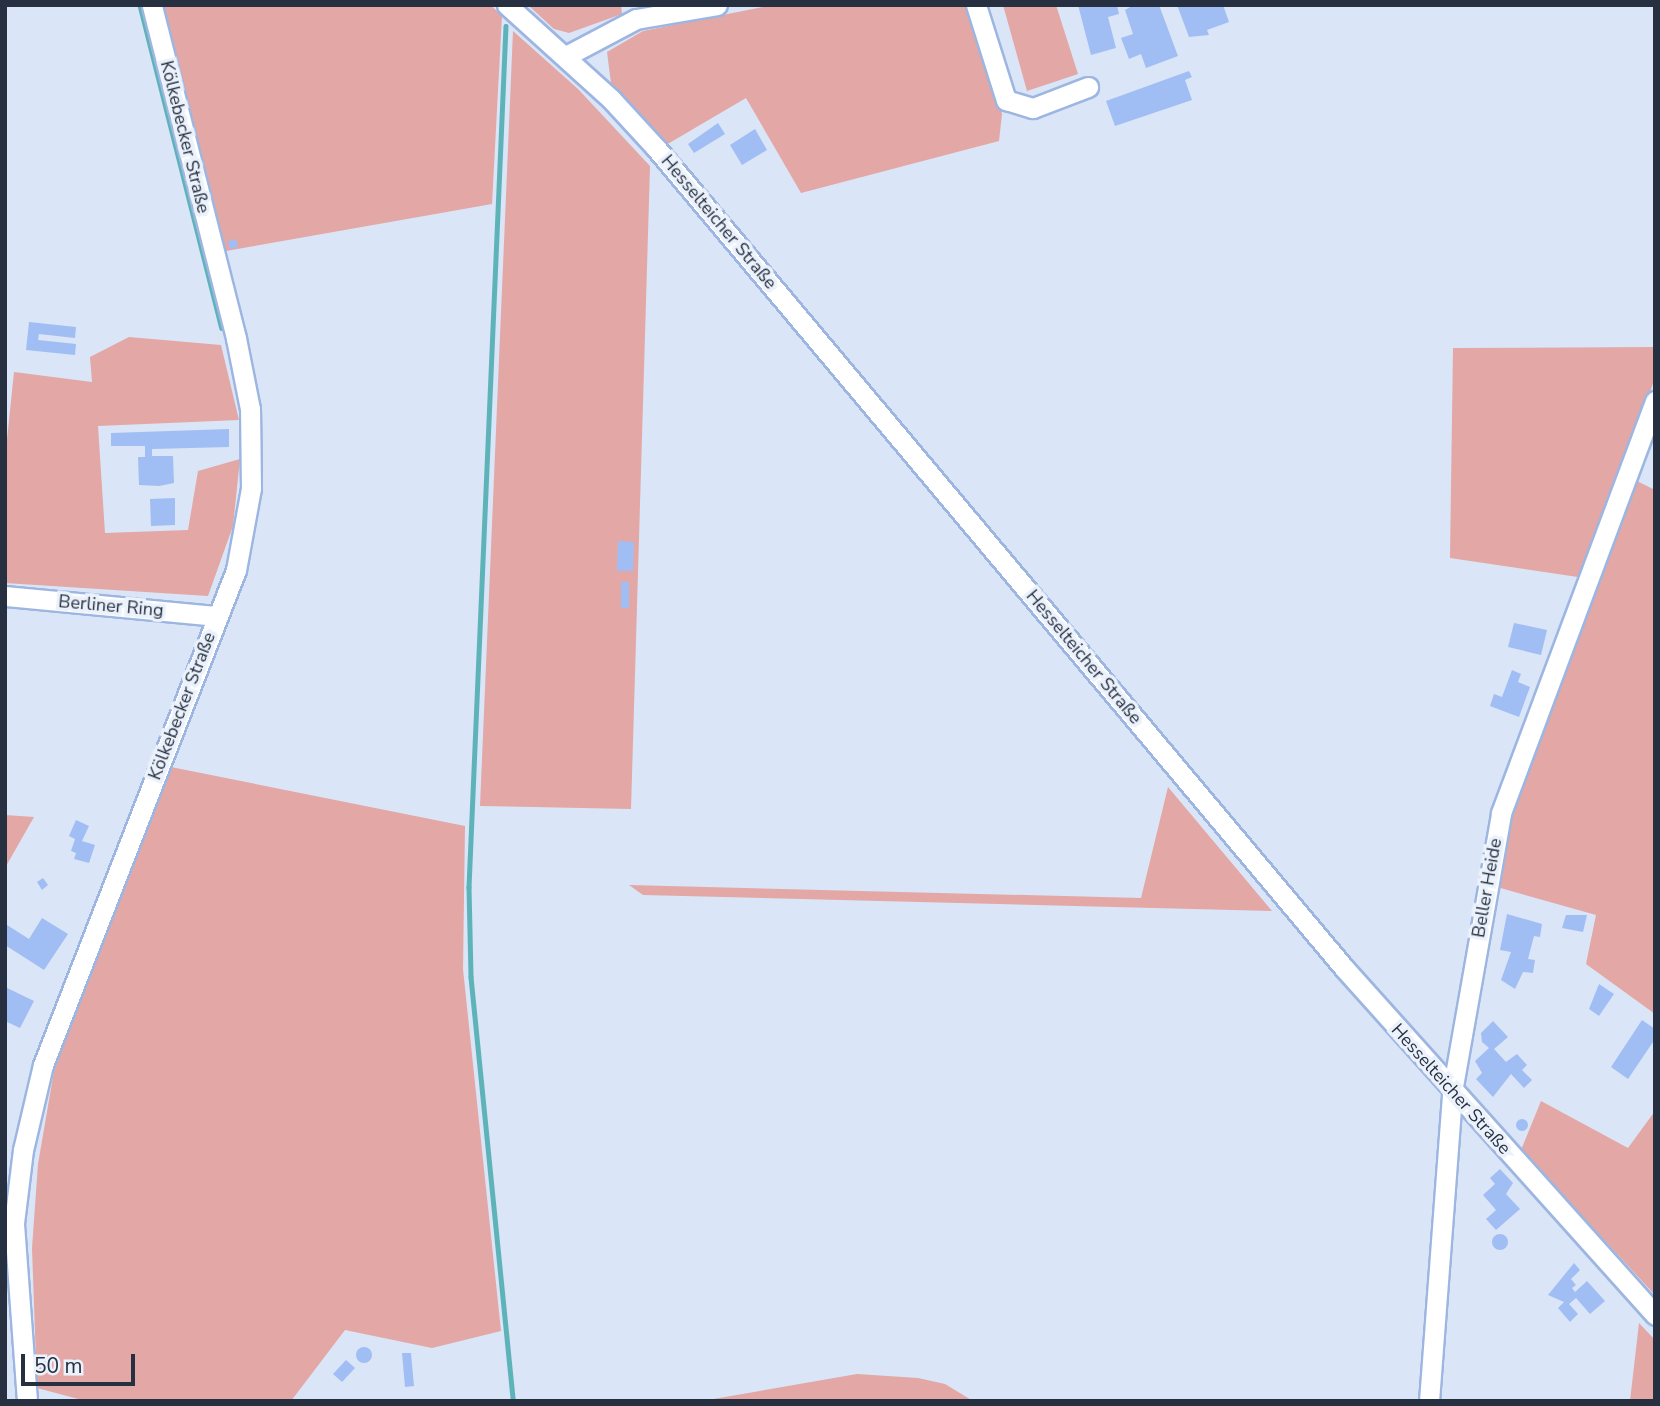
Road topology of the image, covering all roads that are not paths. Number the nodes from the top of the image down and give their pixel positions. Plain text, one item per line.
1 (152, 5) edge
2 (507, 5) edge
3 (717, 5) edge
4 (976, 5) edge
5 (636, 12) edge
6 (566, 57) junction
7 (1088, 87) dead end
8 (1655, 401) edge
9 (5, 596) edge
10 (216, 616) junction
11 (1452, 1092) junction
12 (1655, 1315) edge
13 (32, 1399) edge
14 (1429, 1401) edge

1 - 10 street, Kölkebecker Straße
2 - 6 street, Hesselteicher Straße
3 - 5 street
4 - 7 street
5 - 6 street
6 - 11 street, Hesselteicher Straße
8 - 11 street, Beller Heide
9 - 10 street, Berliner Ring
10 - 13 street, Kölkebecker Straße
11 - 12 street, Hesselteicher Straße
11 - 14 street, Beller Heide

